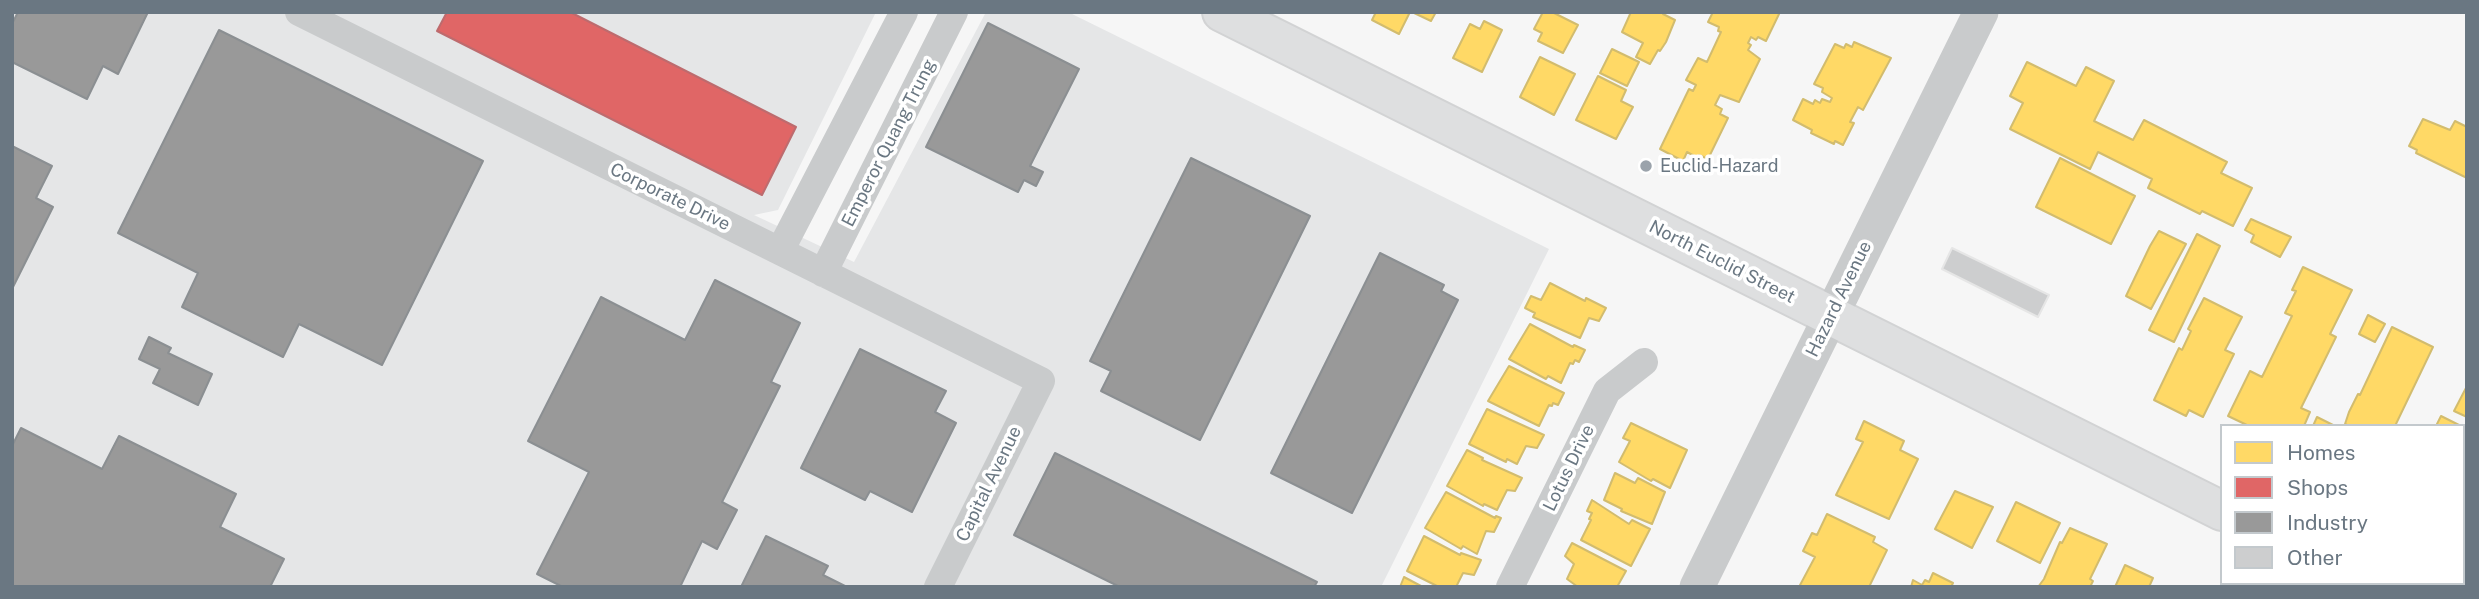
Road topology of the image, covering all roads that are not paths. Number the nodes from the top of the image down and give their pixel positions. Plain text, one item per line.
1 (299, 12) edge
2 (904, 12) edge
3 (954, 12) edge
4 (1222, 12) edge
5 (1981, 12) edge
6 (780, 251) junction
7 (823, 273) junction
8 (1830, 316) junction
9 (1644, 362) dead end
10 (1041, 381) joint
11 (2220, 511) edge
12 (938, 587) edge
13 (1510, 587) edge
14 (1697, 587) edge

1 - 6 street, Corporate Drive
2 - 6 street
3 - 7 street, Emperor Quang Trung
4 - 8 main road, North Euclid Street
5 - 8 street, Hazard Avenue
6 - 7 street, Corporate Drive
7 - 10 street, Corporate Drive
8 - 11 main road, North Euclid Street
8 - 14 street, Hazard Avenue
9 - 13 street, Lotus Drive
10 - 12 street, Capital Avenue

